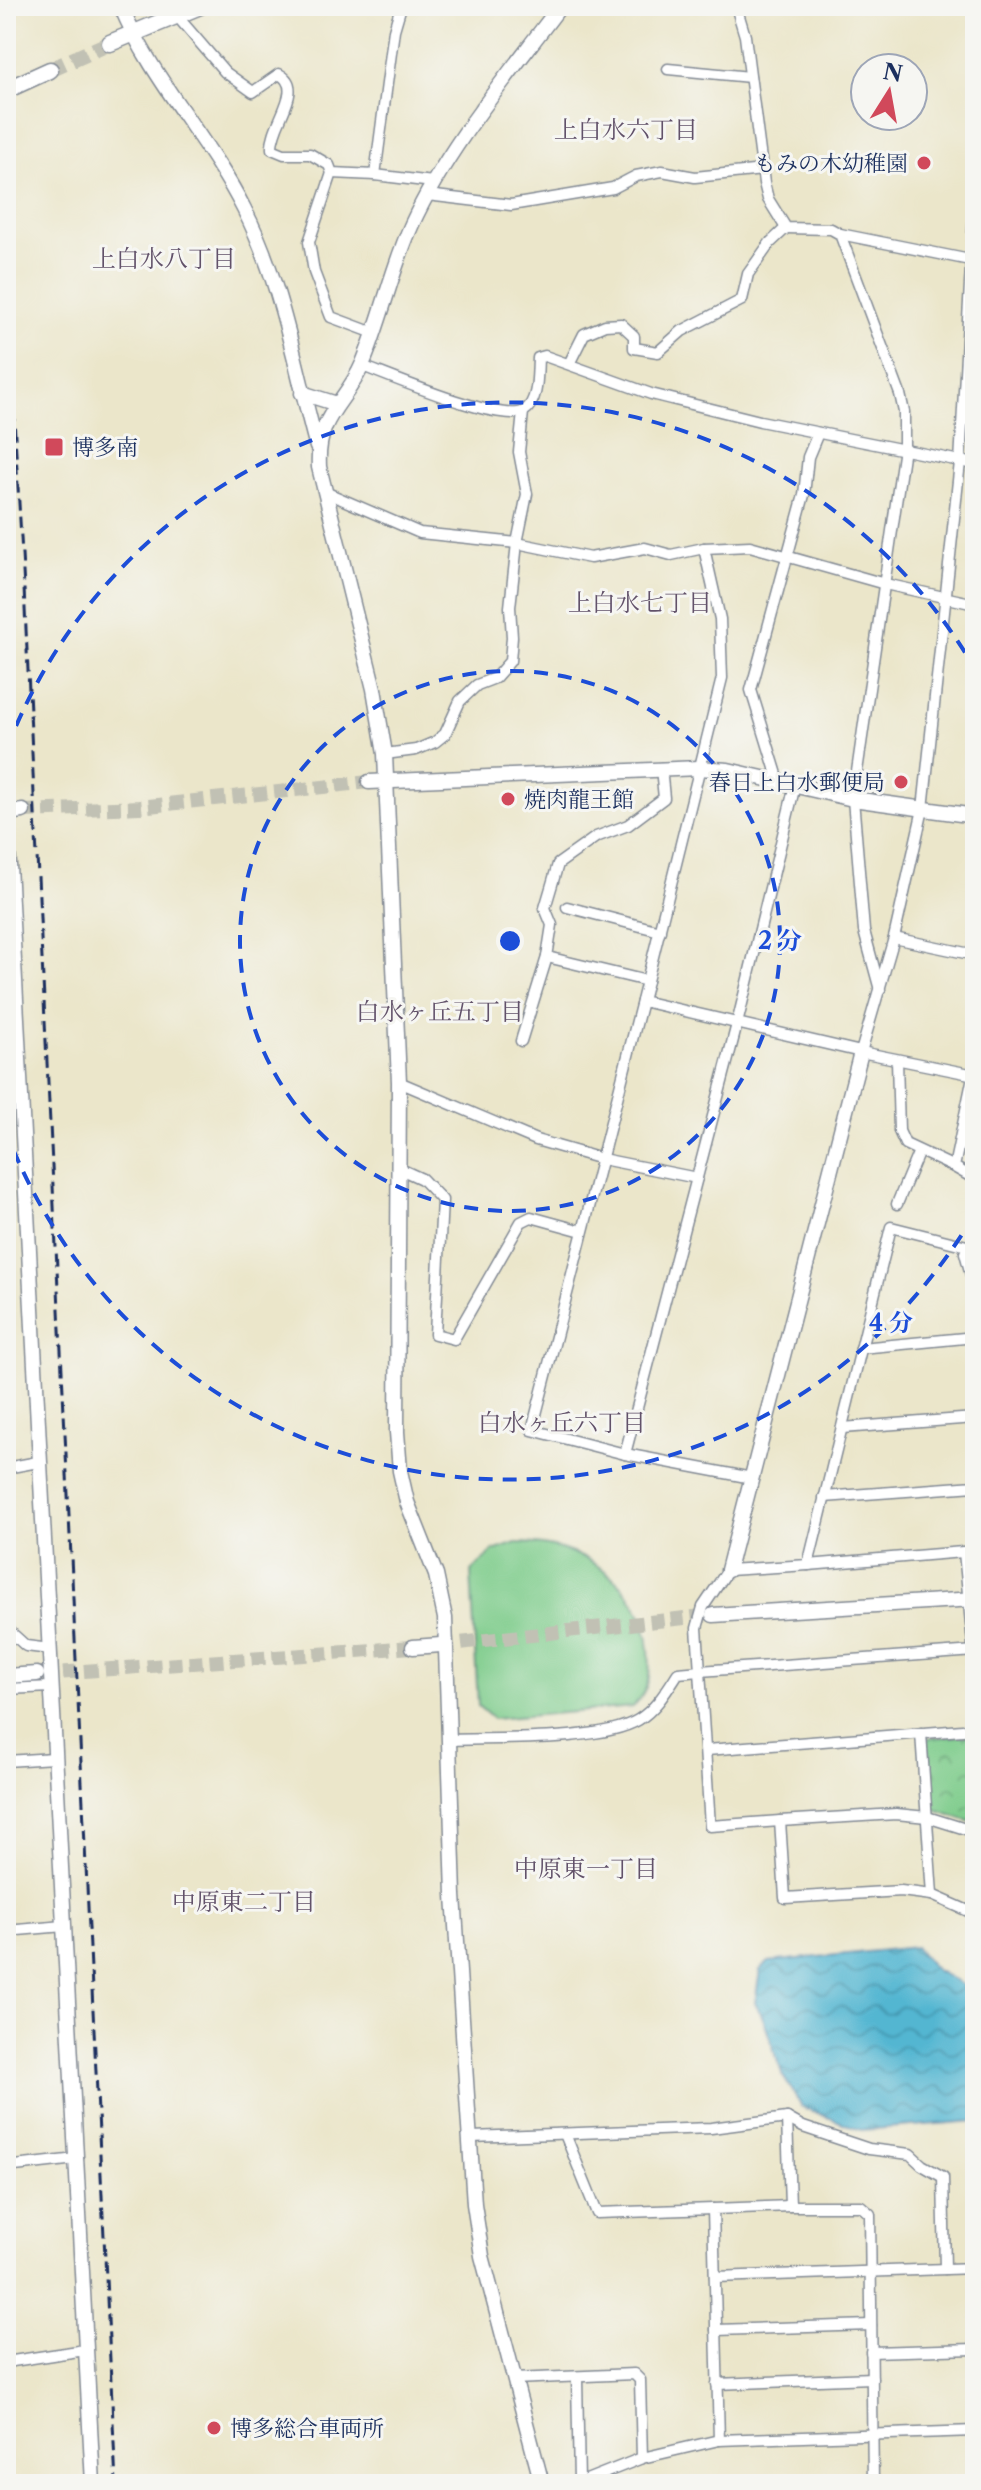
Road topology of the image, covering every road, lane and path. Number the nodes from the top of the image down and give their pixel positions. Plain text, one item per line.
1 (121, 6) edge
2 (200, 6) edge
3 (401, 6) edge
4 (560, 6) edge
5 (736, 6) edge
6 (176, 11) edge
7 (132, 33) junction
8 (110, 43) tunnel mouth
9 (668, 69) dead end
10 (50, 70) tunnel mouth
11 (750, 77) junction
12 (6, 90) edge
13 (763, 170) junction
14 (332, 173) junction
15 (375, 175) junction
16 (430, 188) junction
17 (975, 195) edge
18 (786, 228) junction
19 (840, 234) junction
20 (972, 260) edge
21 (374, 333) junction
22 (569, 364) junction
23 (362, 366) junction
24 (302, 393) junction
25 (337, 404) junction
26 (523, 412) junction
27 (818, 433) junction
28 (318, 450) junction
29 (903, 450) junction
30 (960, 462) junction
31 (975, 464) edge
32 (325, 492) junction
33 (517, 543) junction
34 (704, 548) junction
35 (788, 555) junction
36 (885, 584) junction
37 (947, 599) junction
38 (975, 604) edge
39 (385, 754) junction
40 (661, 768) junction
41 (699, 768) junction
42 (779, 781) junction
43 (369, 782) tunnel mouth
44 (387, 782) junction
45 (795, 785) junction
46 (853, 799) junction
47 (923, 809) junction
48 (6, 811) edge
49 (23, 811) tunnel mouth
50 (975, 816) edge
51 (567, 907) dead end
52 (660, 931) junction
53 (894, 938) junction
54 (975, 955) edge
55 (547, 957) junction
56 (9, 958) edge
57 (647, 981) junction
58 (880, 990) junction
59 (642, 1001) junction
60 (737, 1024) junction
61 (521, 1041) dead end
62 (861, 1052) junction
63 (897, 1060) junction
64 (974, 1072) edge
65 (399, 1082) junction
66 (919, 1151) junction
67 (602, 1159) junction
68 (954, 1167) junction
69 (398, 1168) junction
70 (697, 1178) junction
71 (975, 1179) edge
72 (897, 1204) dead end
73 (582, 1231) junction
74 (972, 1247) edge
75 (975, 1289) edge
76 (975, 1337) edge
77 (861, 1348) junction
78 (975, 1418) edge
79 (842, 1428) junction
80 (625, 1454) junction
81 (38, 1462) junction
82 (6, 1468) edge
83 (752, 1478) junction
84 (975, 1486) edge
85 (824, 1497) junction
86 (970, 1552) edge
87 (808, 1565) junction
88 (728, 1570) junction
89 (971, 1599) edge
90 (713, 1615) tunnel mouth
91 (6, 1628) edge
92 (441, 1645) tunnel mouth
93 (413, 1647) tunnel mouth
94 (50, 1649) junction
95 (974, 1653) edge
96 (700, 1671) junction
97 (37, 1674) tunnel mouth
98 (6, 1676) edge
99 (52, 1687) junction
100 (6, 1689) edge
101 (975, 1729) edge
102 (921, 1733) junction
103 (448, 1740) junction
104 (707, 1750) junction
105 (54, 1758) junction
106 (6, 1761) edge
107 (927, 1817) junction
108 (780, 1821) junction
109 (975, 1832) edge
110 (932, 1895) junction
111 (975, 1914) edge
112 (64, 1926) junction
113 (6, 1931) edge
114 (787, 2118) junction
115 (565, 2134) junction
116 (471, 2137) junction
117 (76, 2159) junction
118 (6, 2167) edge
119 (790, 2206) junction
120 (713, 2209) junction
121 (975, 2268) edge
122 (945, 2269) junction
123 (870, 2270) junction
124 (715, 2277) junction
125 (871, 2325) junction
126 (716, 2330) junction
127 (975, 2349) edge
128 (85, 2350) junction
129 (871, 2352) junction
130 (6, 2362) edge
131 (577, 2378) junction
132 (872, 2378) junction
133 (513, 2379) junction
134 (717, 2384) junction
135 (975, 2431) edge
136 (873, 2433) junction
137 (719, 2440) junction
138 (642, 2458) junction
139 (93, 2484) edge
140 (542, 2484) edge
141 (579, 2484) edge
142 (873, 2484) edge

1 - 7 street
2 - 6 main road
3 - 15 street
4 - 16 street
5 - 11 street
6 - 7 main road
6 - 14 street
7 - 8 main road
7 - 24 street
9 - 11 street
10 - 12 main road
11 - 13 street
13 - 16 street
13 - 18 street
14 - 15 street
14 - 21 street
15 - 16 street
16 - 21 street
17 - 20 street
18 - 19 street
18 - 22 street
19 - 20 street
19 - 29 street
20 - 30 street
21 - 23 street
22 - 26 street
22 - 27 street
23 - 25 street
23 - 26 street
24 - 25 street
24 - 28 street
25 - 28 street
26 - 33 street
27 - 29 street
27 - 35 street
28 - 32 street
29 - 30 street
29 - 36 street
30 - 31 street
30 - 37 street
32 - 33 street
32 - 39 street
33 - 34 street
33 - 39 street
34 - 35 street
34 - 41 street
35 - 36 street
35 - 42 street
36 - 37 street
36 - 46 street
37 - 38 street
37 - 47 street
39 - 44 street
40 - 41 street
40 - 44 street
40 - 55 street
41 - 42 street
41 - 52 street
42 - 45 street
43 - 44 street
44 - 65 street
45 - 46 street
45 - 60 street
46 - 47 street
46 - 58 street
47 - 50 street
47 - 53 street
48 - 49 street
48 - 56 street
51 - 52 street
52 - 57 street
53 - 54 street
53 - 58 street
55 - 57 street
55 - 61 street
56 - 81 street
57 - 59 street
58 - 62 street
59 - 60 street
59 - 67 street
60 - 62 street
60 - 70 street
62 - 63 street
62 - 83 street
63 - 64 street
63 - 66 street
64 - 68 street
65 - 67 street
65 - 69 street
66 - 68 street
66 - 72 street
67 - 70 street
67 - 73 street
68 - 71 street
69 - 73 street
69 - 103 street
70 - 80 street
73 - 80 street
74 - 75 street
74 - 77 street
76 - 77 street
77 - 79 street
78 - 79 street
79 - 85 street
80 - 83 street
81 - 82 street
81 - 94 street
83 - 88 street
84 - 85 street
85 - 87 street
86 - 87 street
86 - 89 street
87 - 88 street
88 - 96 street
89 - 90 street
89 - 95 street
91 - 94 street
92 - 93 street
94 - 99 street
95 - 96 street
96 - 103 street
96 - 104 street
97 - 98 street
99 - 100 street
99 - 105 street
101 - 102 street
102 - 104 street
102 - 107 street
103 - 116 street
104 - 108 street
105 - 106 street
105 - 112 street
107 - 108 street
107 - 109 street
107 - 110 street
108 - 110 street
110 - 111 street
112 - 113 street
112 - 117 street
114 - 115 street
114 - 119 street
114 - 122 street
115 - 116 street
115 - 120 street
116 - 133 street
117 - 118 street
117 - 128 street
119 - 120 street
119 - 123 street
120 - 124 street
121 - 122 street
122 - 123 street
123 - 124 street
123 - 125 street
124 - 126 street
125 - 126 street
125 - 129 street
126 - 134 street
127 - 129 street
128 - 130 street
128 - 139 street
129 - 132 street
131 - 133 street
131 - 138 street
131 - 141 street
132 - 134 street
132 - 136 street
133 - 140 street
134 - 137 street
135 - 136 street
136 - 137 street
136 - 142 street
137 - 138 street
138 - 141 street

